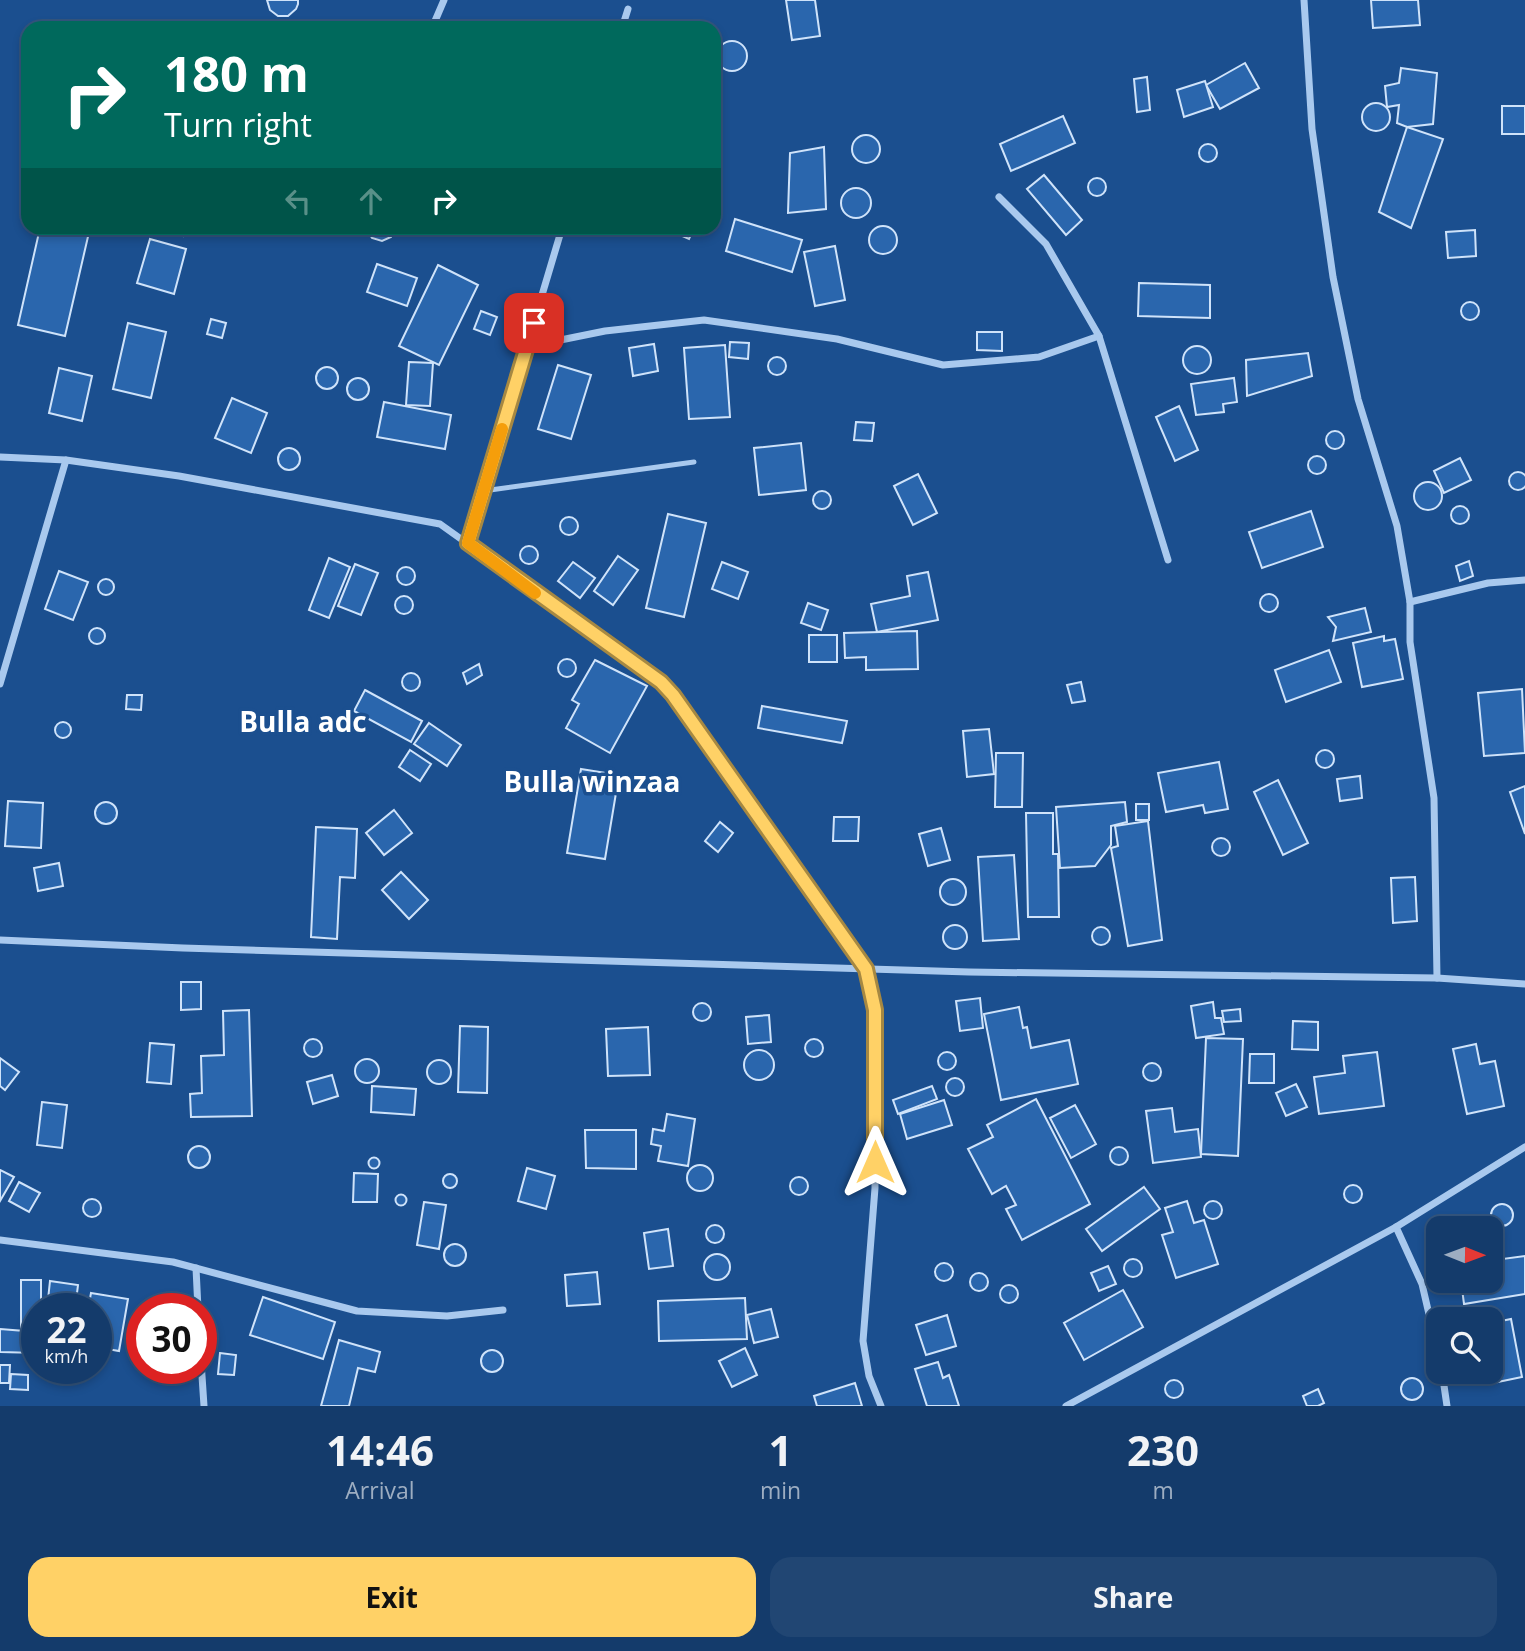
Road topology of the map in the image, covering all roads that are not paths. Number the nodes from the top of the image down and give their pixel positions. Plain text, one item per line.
1 (444, 0) edge
2 (1304, 0) edge
3 (628, 9) dead end
4 (435, 21) edge
5 (624, 21) edge
6 (999, 197) dead end
7 (560, 235) edge
8 (1099, 336) junction
9 (526, 348) junction
10 (0, 457) edge
11 (66, 460) junction
12 (694, 462) dead end
13 (483, 491) junction
14 (468, 543) junction
15 (1168, 560) dead end
16 (1525, 580) edge
17 (1410, 602) junction
18 (0, 684) edge
19 (0, 940) edge
20 (866, 969) junction
21 (1437, 978) junction
22 (1525, 984) edge
23 (1525, 1147) edge
24 (1396, 1227) junction
25 (0, 1240) edge
26 (196, 1268) junction
27 (197, 1293) edge
28 (1427, 1307) edge
29 (503, 1310) dead end
30 (203, 1384) edge
31 (1443, 1384) edge
32 (204, 1406) edge
33 (881, 1406) edge
34 (1066, 1406) edge
35 (1447, 1406) edge

1 - 4 street
2 - 17 street
3 - 5 street
6 - 8 street
7 - 9 street
8 - 9 street
8 - 15 street
9 - 13 street
10 - 11 street
11 - 14 street
11 - 18 street
12 - 13 lane
13 - 14 street
14 - 20 street
16 - 17 street
17 - 21 street
19 - 20 street
20 - 21 street
20 - 33 street
21 - 22 street
23 - 24 street
24 - 28 street
24 - 34 street
25 - 26 street
26 - 27 street
26 - 29 street
30 - 32 street
31 - 35 street

